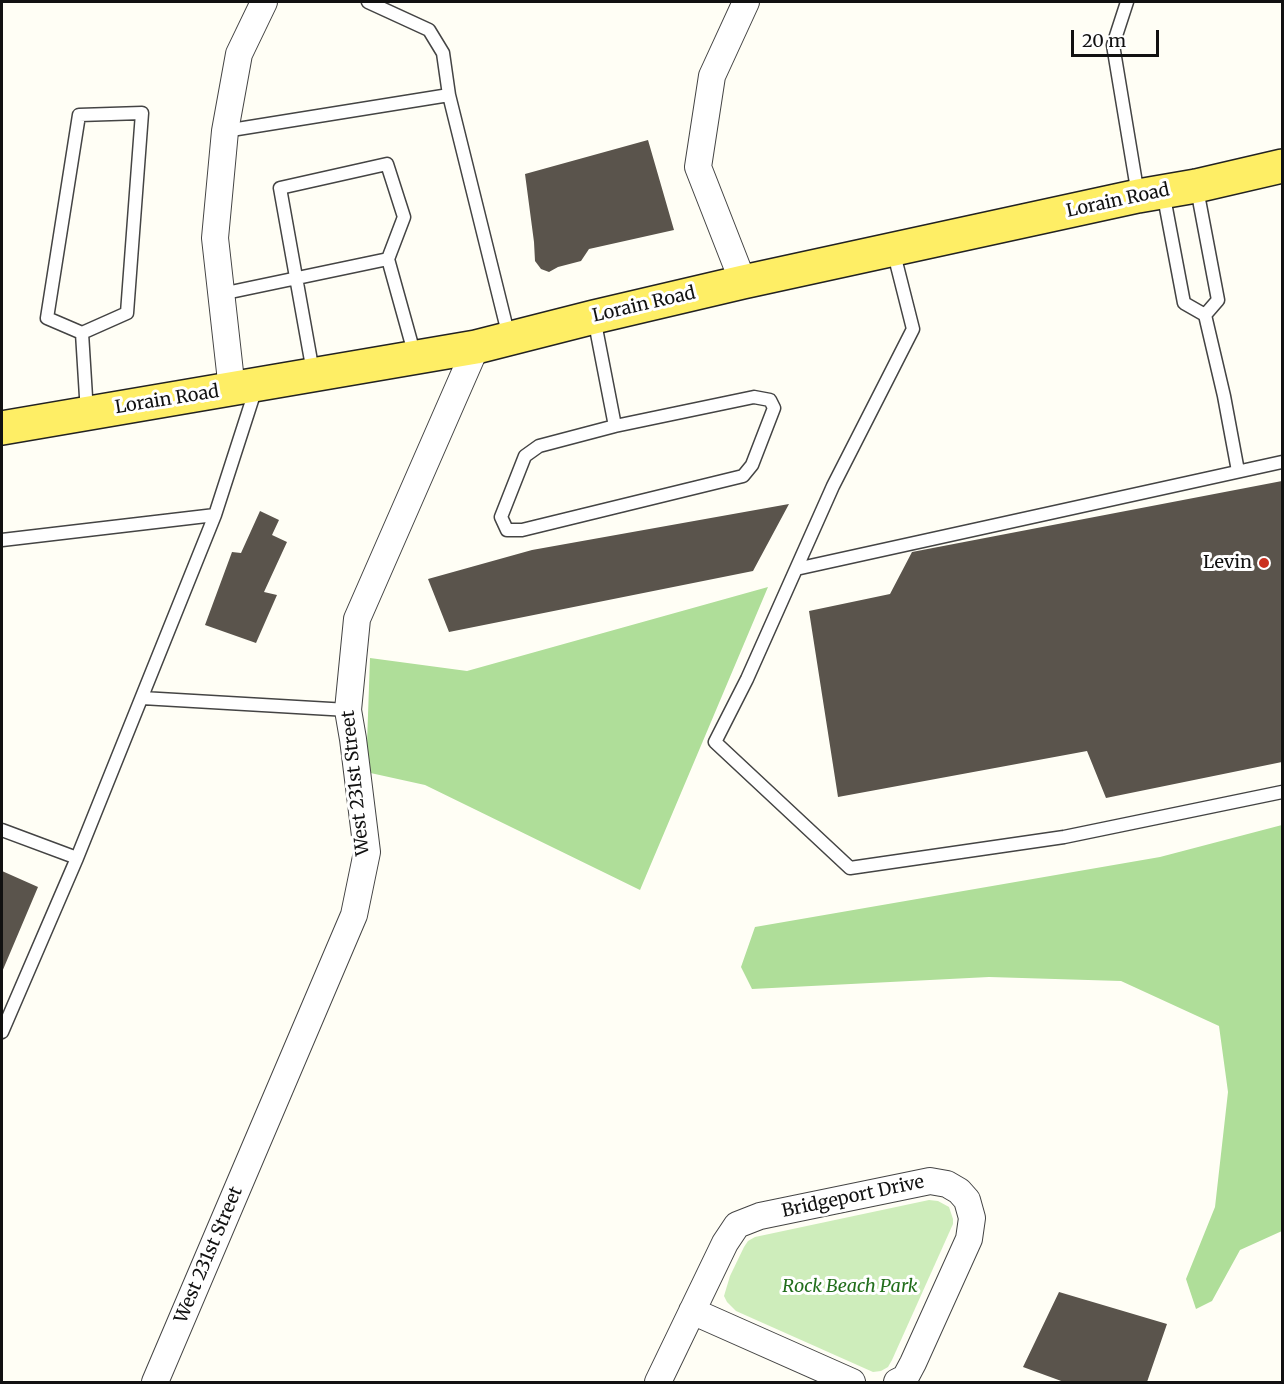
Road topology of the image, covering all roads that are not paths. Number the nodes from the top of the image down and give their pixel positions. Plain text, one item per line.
1 (264, 2) edge
2 (368, 2) edge
3 (746, 2) edge
4 (1126, 2) edge
5 (449, 95) junction
6 (225, 131) junction
7 (1282, 166) edge
8 (1196, 186) junction
9 (1151, 194) junction
10 (892, 250) junction
11 (388, 259) junction
12 (297, 278) junction
13 (743, 282) junction
14 (221, 294) junction
15 (1205, 315) junction
16 (594, 317) junction
17 (81, 333) junction
18 (509, 339) junction
19 (476, 347) junction
20 (416, 357) junction
21 (314, 375) junction
22 (244, 388) junction
23 (87, 414) junction
24 (615, 426) junction
25 (2, 428) edge
26 (1282, 462) edge
27 (1238, 471) junction
28 (215, 515) junction
29 (2, 540) edge
30 (796, 569) junction
31 (142, 698) junction
32 (348, 710) junction
33 (1282, 792) edge
34 (2, 830) edge
35 (77, 858) junction
36 (2, 1032) edge
37 (693, 1311) junction
38 (154, 1383) edge
39 (658, 1383) edge
40 (852, 1383) edge
41 (897, 1383) edge

1 - 6 street
2 - 5 lane
3 - 13 street
4 - 9 lane
5 - 6 lane
5 - 18 lane
6 - 14 street
7 - 8 main road, Lorain Road
8 - 9 main road, Lorain Road
8 - 15 lane
9 - 10 main road, Lorain Road
9 - 15 lane
10 - 13 main road, Lorain Road
10 - 30 lane
11 - 12 lane
11 - 12 lane
11 - 20 lane
12 - 14 lane
12 - 21 lane
13 - 16 main road, Lorain Road
14 - 22 street
15 - 27 lane
16 - 18 main road, Lorain Road
16 - 24 lane
17 - 17 lane
17 - 23 lane
18 - 19 main road, Lorain Road
19 - 20 main road, Lorain Road
19 - 32 street, West 231st Street
20 - 21 main road, Lorain Road
21 - 22 main road, Lorain Road
22 - 23 main road, Lorain Road
22 - 28 lane
23 - 25 main road, Lorain Road
24 - 24 lane
26 - 27 lane
27 - 30 lane
28 - 29 lane
28 - 31 lane
30 - 33 lane
31 - 32 lane
31 - 35 lane
32 - 38 street, West 231st Street
34 - 35 lane
35 - 36 lane
37 - 39 street, Bridgeport Drive
37 - 40 street
37 - 41 street, Bridgeport Drive

